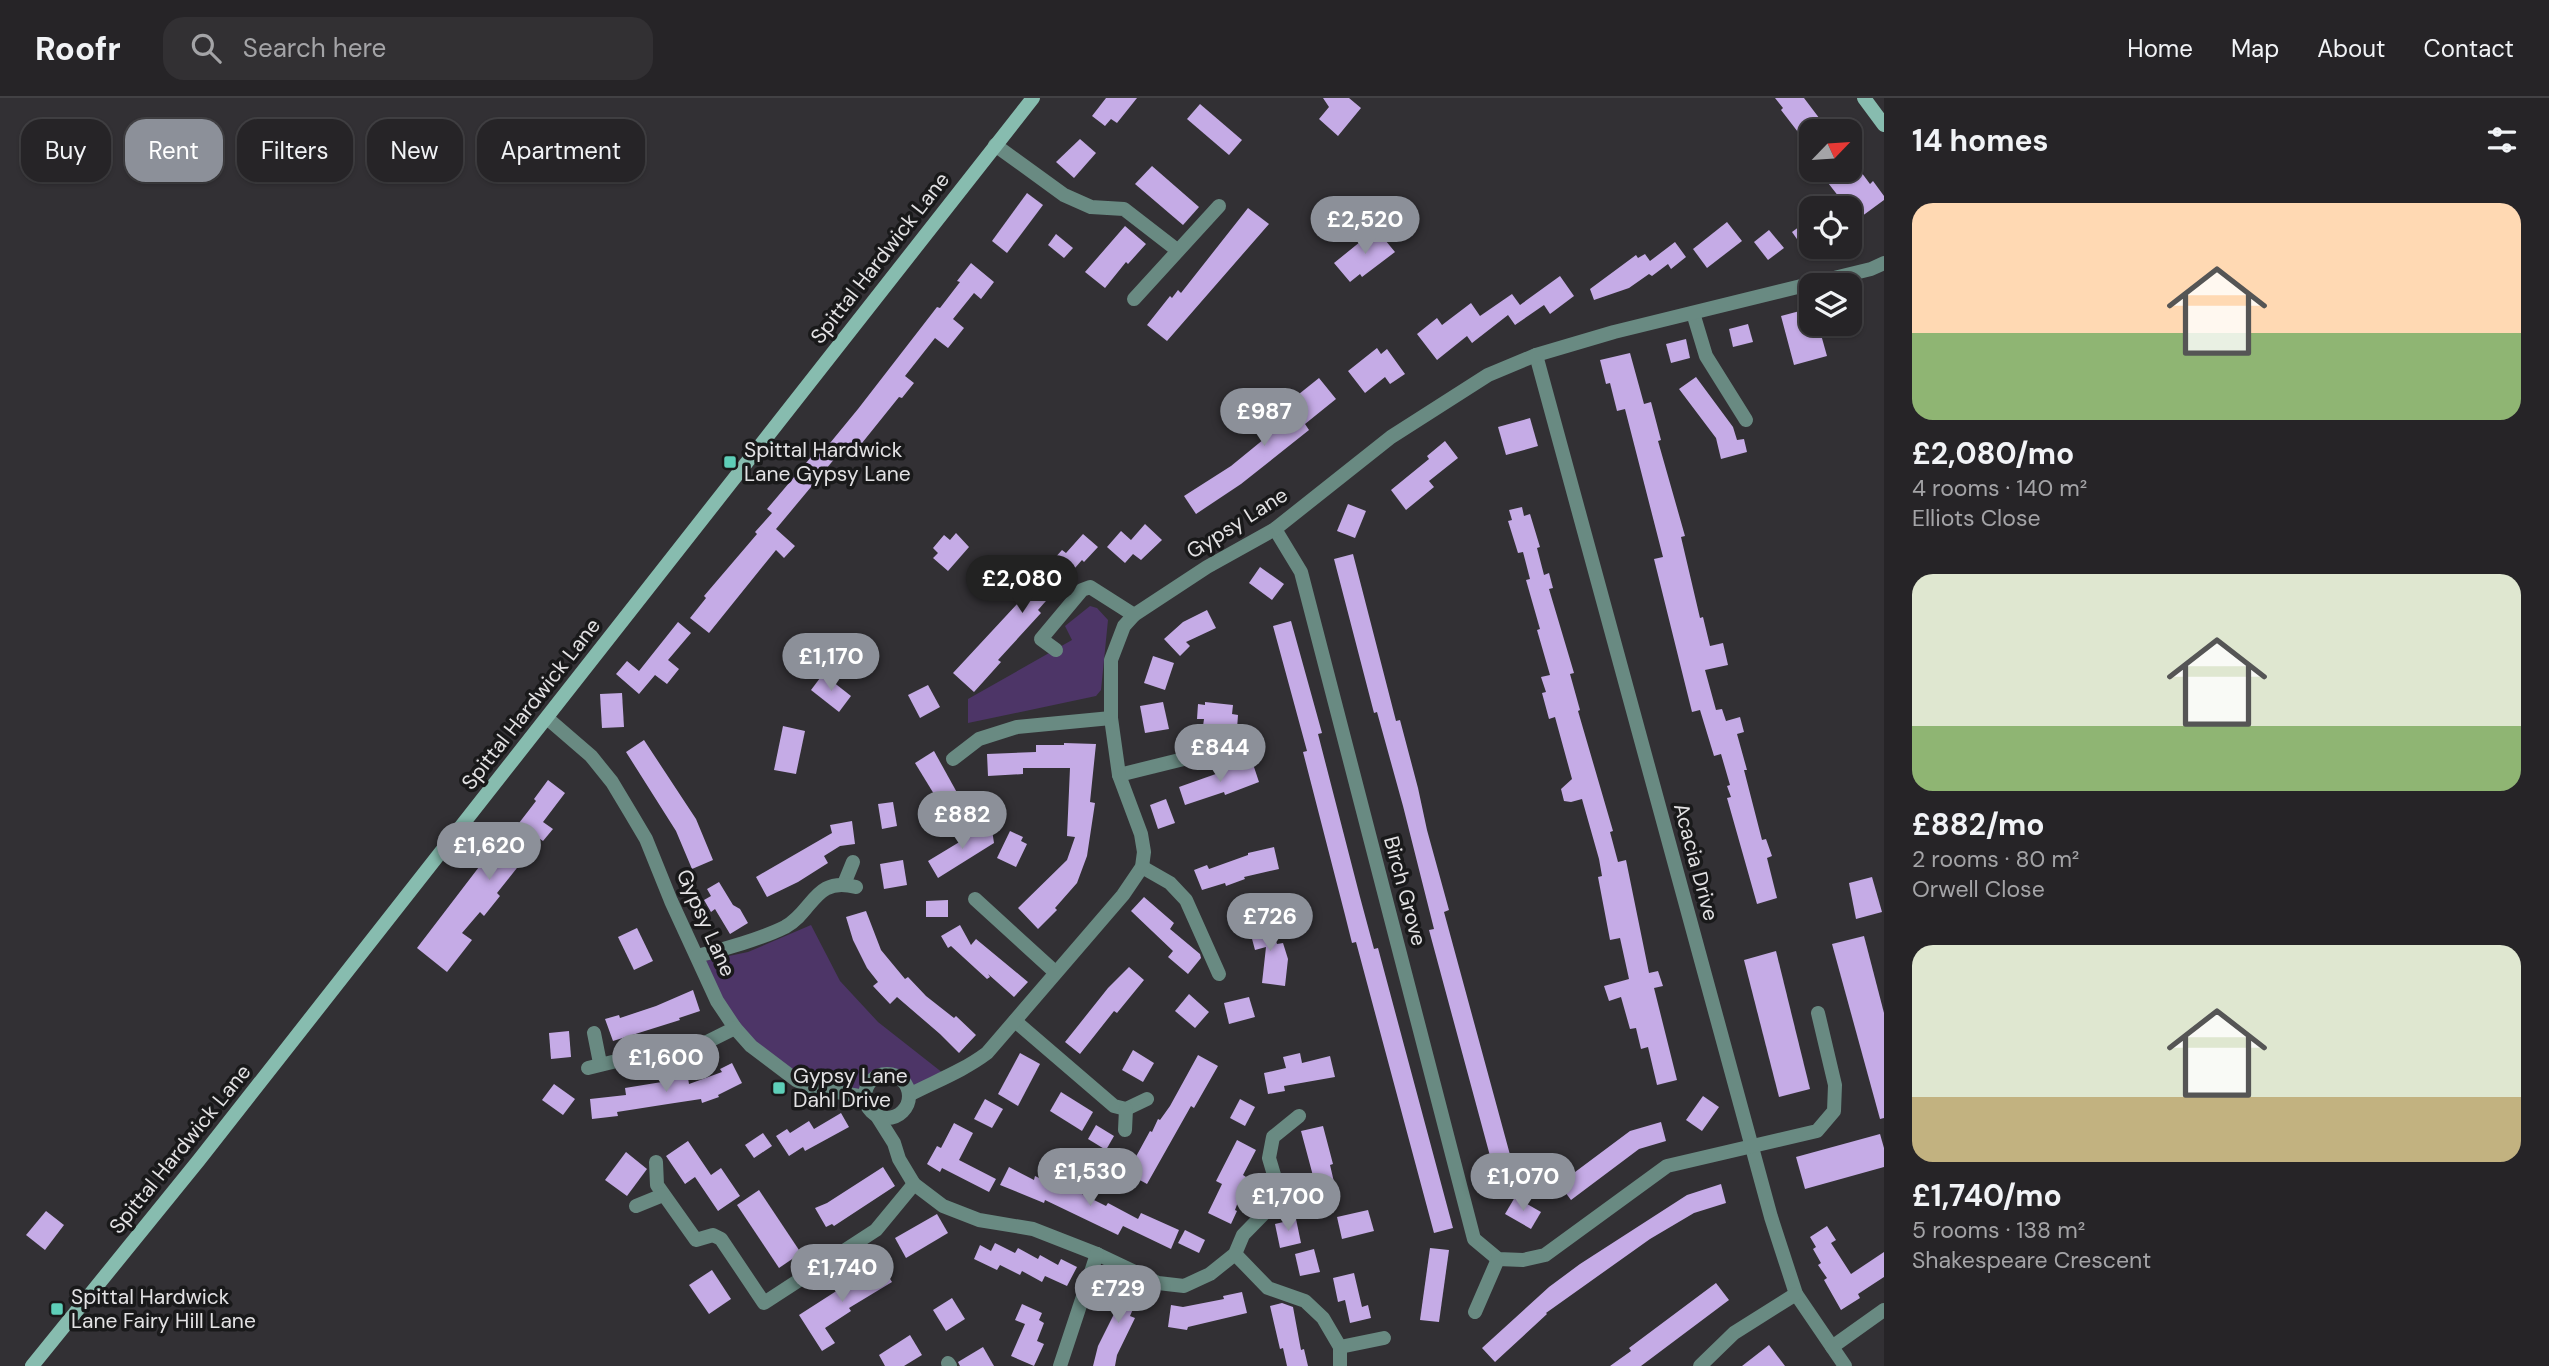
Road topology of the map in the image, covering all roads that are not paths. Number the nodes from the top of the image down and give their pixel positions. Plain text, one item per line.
1 (1033, 98) edge
2 (1864, 98) edge
3 (1884, 125) edge
4 (995, 145) junction
5 (1219, 206) dead end
6 (1178, 250) junction
7 (1884, 263) edge
8 (1135, 299) dead end
9 (1693, 313) junction
10 (1536, 355) junction
11 (1746, 420) dead end
12 (1275, 528) junction
13 (1134, 615) junction
14 (1056, 650) dead end
15 (547, 718) junction
16 (1111, 718) junction
17 (1224, 749) dead end
18 (953, 759) dead end
19 (1119, 775) junction
20 (853, 862) dead end
21 (1142, 867) junction
22 (975, 899) dead end
23 (697, 956) junction
24 (1055, 972) junction
25 (1219, 974) dead end
26 (1818, 1013) dead end
27 (1014, 1021) junction
28 (735, 1028) junction
29 (594, 1033) dead end
30 (902, 1080) junction
31 (933, 1082) junction
32 (909, 1095) junction
33 (864, 1097) junction
34 (1147, 1099) dead end
35 (1126, 1109) junction
36 (877, 1116) junction
37 (1299, 1116) dead end
38 (894, 1117) junction
39 (1125, 1130) dead end
40 (894, 1143) junction
41 (1753, 1147) junction
42 (656, 1162) dead end
43 (914, 1184) junction
44 (663, 1195) junction
45 (636, 1206) dead end
46 (1097, 1254) junction
47 (1236, 1254) junction
48 (1498, 1259) junction
49 (1796, 1294) junction
50 (1884, 1310) edge
51 (1475, 1312) dead end
52 (1384, 1338) dead end
53 (1340, 1347) junction
54 (1832, 1347) junction
55 (35, 1365) edge
56 (1060, 1366) edge
57 (1340, 1366) edge
58 (1700, 1366) edge
59 (1845, 1366) edge

1 - 4 street, Spittal Hardwick Lane
2 - 3 street
4 - 6 street
4 - 15 street, Spittal Hardwick Lane
5 - 6 street
6 - 8 street
7 - 9 street, Gypsy Lane
9 - 10 street, Gypsy Lane
9 - 11 street
10 - 12 street, Gypsy Lane
10 - 41 street, Acacia Drive
12 - 13 street, Gypsy Lane
12 - 48 street, Birch Grove
13 - 14 street
13 - 16 street, Gypsy Lane
15 - 23 street, Gypsy Lane
15 - 55 street, Spittal Hardwick Lane
16 - 18 street
16 - 19 street, Gypsy Lane
17 - 19 street
19 - 21 street, Gypsy Lane
20 - 23 street
21 - 24 street
21 - 25 street
22 - 24 street
23 - 28 street, Gypsy Lane
24 - 27 street
26 - 41 street
27 - 31 street
27 - 35 street
28 - 29 street
28 - 33 street, Gypsy Lane
30 - 31 street
30 - 32 street
30 - 33 street
31 - 32 street
32 - 38 street
33 - 36 street
34 - 35 street
35 - 39 street
36 - 38 street
36 - 40 street
37 - 47 street
38 - 40 street
40 - 43 street
41 - 48 street
41 - 49 street, Acacia Drive
42 - 44 street
43 - 44 street
43 - 46 street
44 - 45 street
46 - 47 street
46 - 56 street
47 - 53 street
48 - 51 street
49 - 54 street, Acacia Drive
49 - 58 street
50 - 54 street
52 - 53 street
53 - 57 street
54 - 59 street, Acacia Drive

